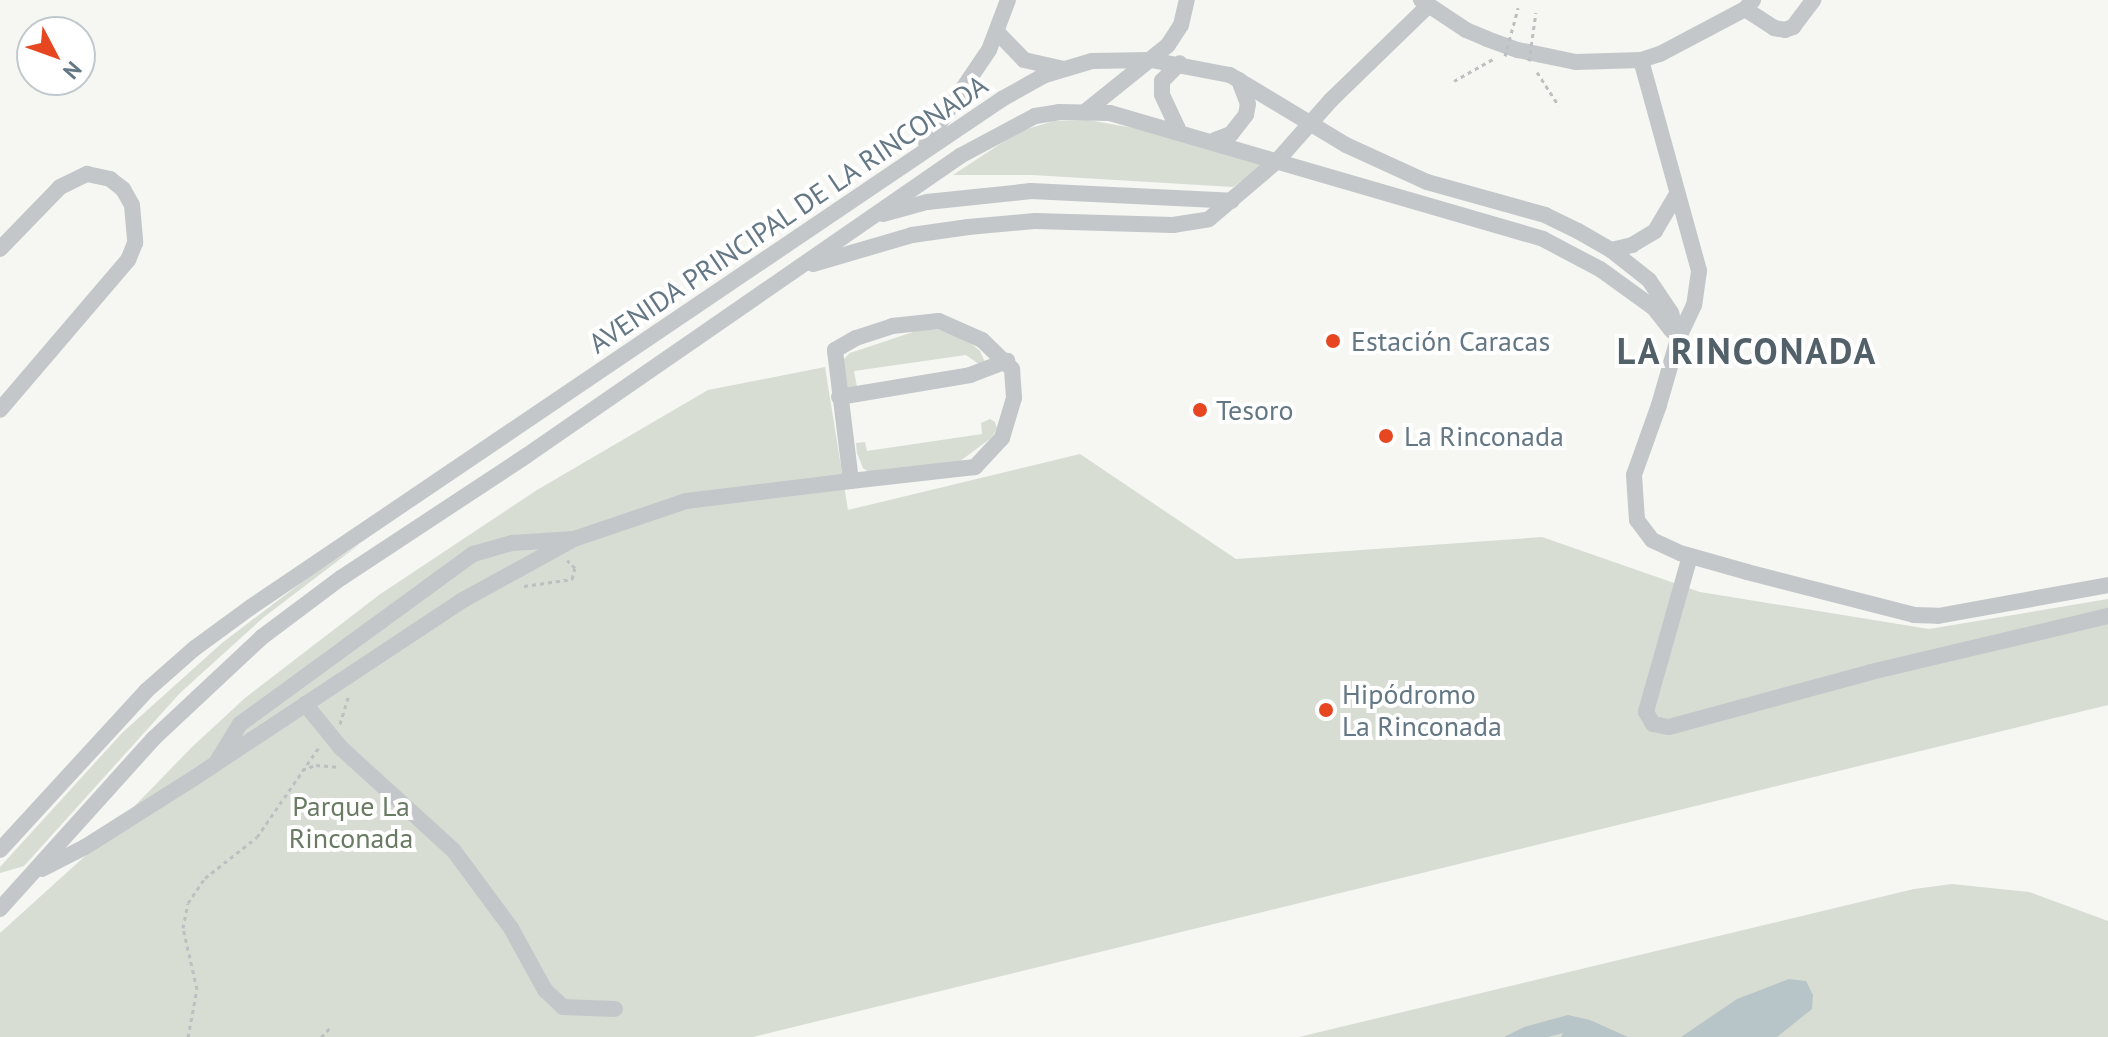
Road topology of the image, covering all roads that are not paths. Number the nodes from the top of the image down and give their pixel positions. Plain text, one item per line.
1 (1008, 0) edge
2 (1187, 0) edge
3 (1813, 0) edge
4 (1424, 3) edge
5 (1749, 4) edge
6 (998, 33) junction
7 (1151, 60) junction
8 (1641, 60) junction
9 (1180, 63) junction
10 (1066, 69) junction
11 (1239, 80) junction
12 (1086, 111) junction
13 (1312, 123) junction
14 (1178, 129) junction
15 (1215, 140) junction
16 (917, 155) junction
17 (1276, 162) junction
18 (1677, 194) junction
19 (1232, 201) junction
20 (873, 216) junction
21 (0, 249) edge
22 (1611, 250) junction
23 (796, 269) junction
24 (1678, 339) junction
25 (1007, 361) junction
26 (839, 397) junction
27 (0, 410) edge
28 (851, 481) junction
29 (574, 539) junction
30 (1690, 556) junction
31 (2108, 585) edge
32 (2108, 616) edge
33 (305, 704) junction
34 (218, 762) junction
35 (0, 850) edge
36 (33, 873) junction
37 (0, 909) edge
38 (615, 1009) dead end

1 - 6 street
2 - 7 street
3 - 5 street
4 - 8 street
4 - 13 street
5 - 8 street
6 - 10 street
6 - 16 street
7 - 9 street, AVENIDA PRINCIPAL DE LA RINCONADA
7 - 10 street, AVENIDA PRINCIPAL DE LA RINCONADA
7 - 12 street
8 - 18 street
9 - 11 street, AVENIDA PRINCIPAL DE LA RINCONADA
9 - 14 street
10 - 16 street, AVENIDA PRINCIPAL DE LA RINCONADA
11 - 13 street, AVENIDA PRINCIPAL DE LA RINCONADA
11 - 15 street
12 - 14 street, AVENIDA PRINCIPAL DE LA RINCONADA
12 - 20 street, AVENIDA PRINCIPAL DE LA RINCONADA
13 - 17 street
13 - 22 street, AVENIDA PRINCIPAL DE LA RINCONADA
14 - 15 street, AVENIDA PRINCIPAL DE LA RINCONADA
15 - 17 street, AVENIDA PRINCIPAL DE LA RINCONADA
16 - 35 street, AVENIDA PRINCIPAL DE LA RINCONADA
17 - 19 street
17 - 24 street, AVENIDA PRINCIPAL DE LA RINCONADA
18 - 22 street
18 - 24 street
19 - 20 street
19 - 23 street
20 - 23 street, AVENIDA PRINCIPAL DE LA RINCONADA
21 - 27 street
22 - 24 street, AVENIDA PRINCIPAL DE LA RINCONADA
23 - 36 street, AVENIDA PRINCIPAL DE LA RINCONADA
24 - 30 street
25 - 26 street
25 - 26 street
25 - 28 street
26 - 28 street
28 - 29 street
29 - 33 street
29 - 34 street
30 - 31 street
30 - 32 street
33 - 34 street
33 - 38 street
34 - 36 street
36 - 37 street, AVENIDA PRINCIPAL DE LA RINCONADA

